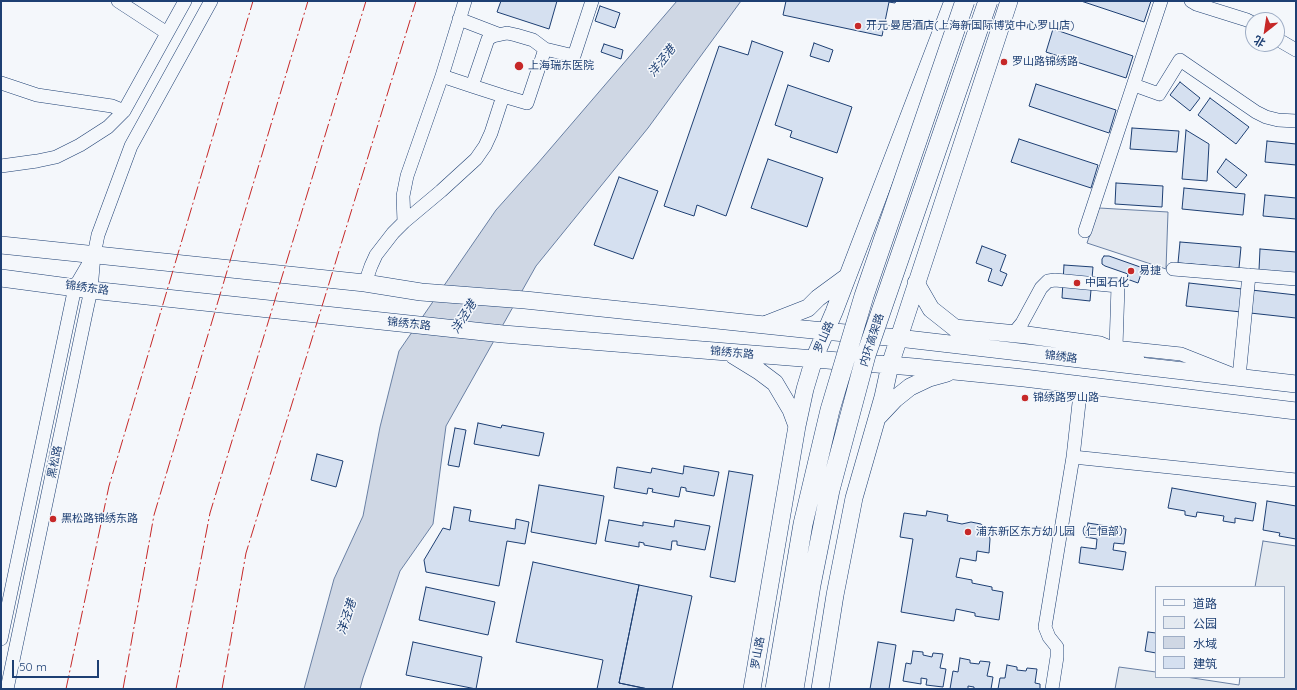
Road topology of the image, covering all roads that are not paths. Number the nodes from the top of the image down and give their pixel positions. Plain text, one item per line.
1 (118, 1) edge
2 (185, 1) edge
3 (211, 1) edge
4 (465, 1) edge
5 (592, 1) edge
6 (953, 1) edge
7 (965, 1) edge
8 (988, 1) edge
9 (1009, 1) edge
10 (1162, 1) edge
11 (1191, 1) edge
12 (459, 19) junction
13 (1245, 19) edge
14 (168, 33) junction
15 (491, 34) junction
16 (1285, 44) edge
17 (545, 48) junction
18 (1296, 50) edge
19 (442, 76) junction
20 (1, 83) edge
21 (472, 86) junction
22 (1134, 86) junction
23 (503, 96) junction
24 (124, 111) junction
25 (1296, 121) edge
26 (1, 166) edge
27 (404, 222) junction
28 (1085, 231) dead end
29 (1, 245) edge
30 (94, 255) junction
31 (1173, 269) dead end
32 (1249, 275) junction
33 (848, 276) junction
34 (1, 278) edge
35 (1296, 280) edge
36 (366, 283) junction
37 (916, 283) junction
38 (83, 288) junction
39 (763, 325) junction
40 (826, 331) junction
41 (1013, 334) junction
42 (898, 338) junction
43 (1108, 346) junction
44 (729, 352) junction
45 (814, 359) junction
46 (890, 365) junction
47 (1156, 368) junction
48 (953, 371) junction
49 (1239, 377) junction
50 (1296, 384) edge
51 (1081, 385) junction
52 (1296, 411) edge
53 (878, 417) junction
54 (797, 426) junction
55 (1073, 457) junction
56 (1296, 480) edge
57 (1, 640) edge
58 (7, 689) edge
59 (752, 689) edge
60 (775, 689) edge
61 (794, 689) edge
62 (820, 689) edge
63 (1052, 689) edge

1 - 14 street
2 - 14 street
3 - 30 street
4 - 12 street
5 - 17 street
6 - 33 main road, 罗山路
7 - 60 highway, 内环高架路, bridge
8 - 61 highway, 内环高架路, bridge
9 - 37 main road
10 - 22 street
11 - 13 street
12 - 15 street
12 - 19 street
14 - 24 street
15 - 17 street
15 - 21 street
16 - 18 street
17 - 23 street
19 - 21 street
19 - 27 street
20 - 24 street
21 - 23 street
22 - 25 street
22 - 28 street
23 - 27 street
24 - 26 street
27 - 36 street
29 - 30 main road
30 - 36 main road
30 - 38 street
31 - 32 street
32 - 35 street
32 - 49 street
33 - 39 main road
33 - 40 main road, 罗山路
34 - 38 main road, 锦绣东路
36 - 39 main road
37 - 41 main road
37 - 42 main road
38 - 44 main road, 锦绣东路
38 - 57 street
38 - 58 street, 黑松路
39 - 40 main road
40 - 42 main road, 锦绣路
40 - 45 main road, 罗山路
41 - 43 main road
41 - 43 street
42 - 46 main road
42 - 47 main road, 锦绣路
43 - 47 main road
43 - 49 street
44 - 45 main road, 锦绣东路
44 - 54 main road
45 - 46 main road, 锦绣东路
45 - 54 main road, 罗山路
46 - 48 main road
46 - 53 main road
47 - 49 main road, 锦绣路
48 - 51 main road
48 - 53 main road
49 - 50 main road, 锦绣路
51 - 52 main road
51 - 55 street
53 - 62 main road
54 - 59 main road, 罗山路
55 - 56 street
55 - 63 street

